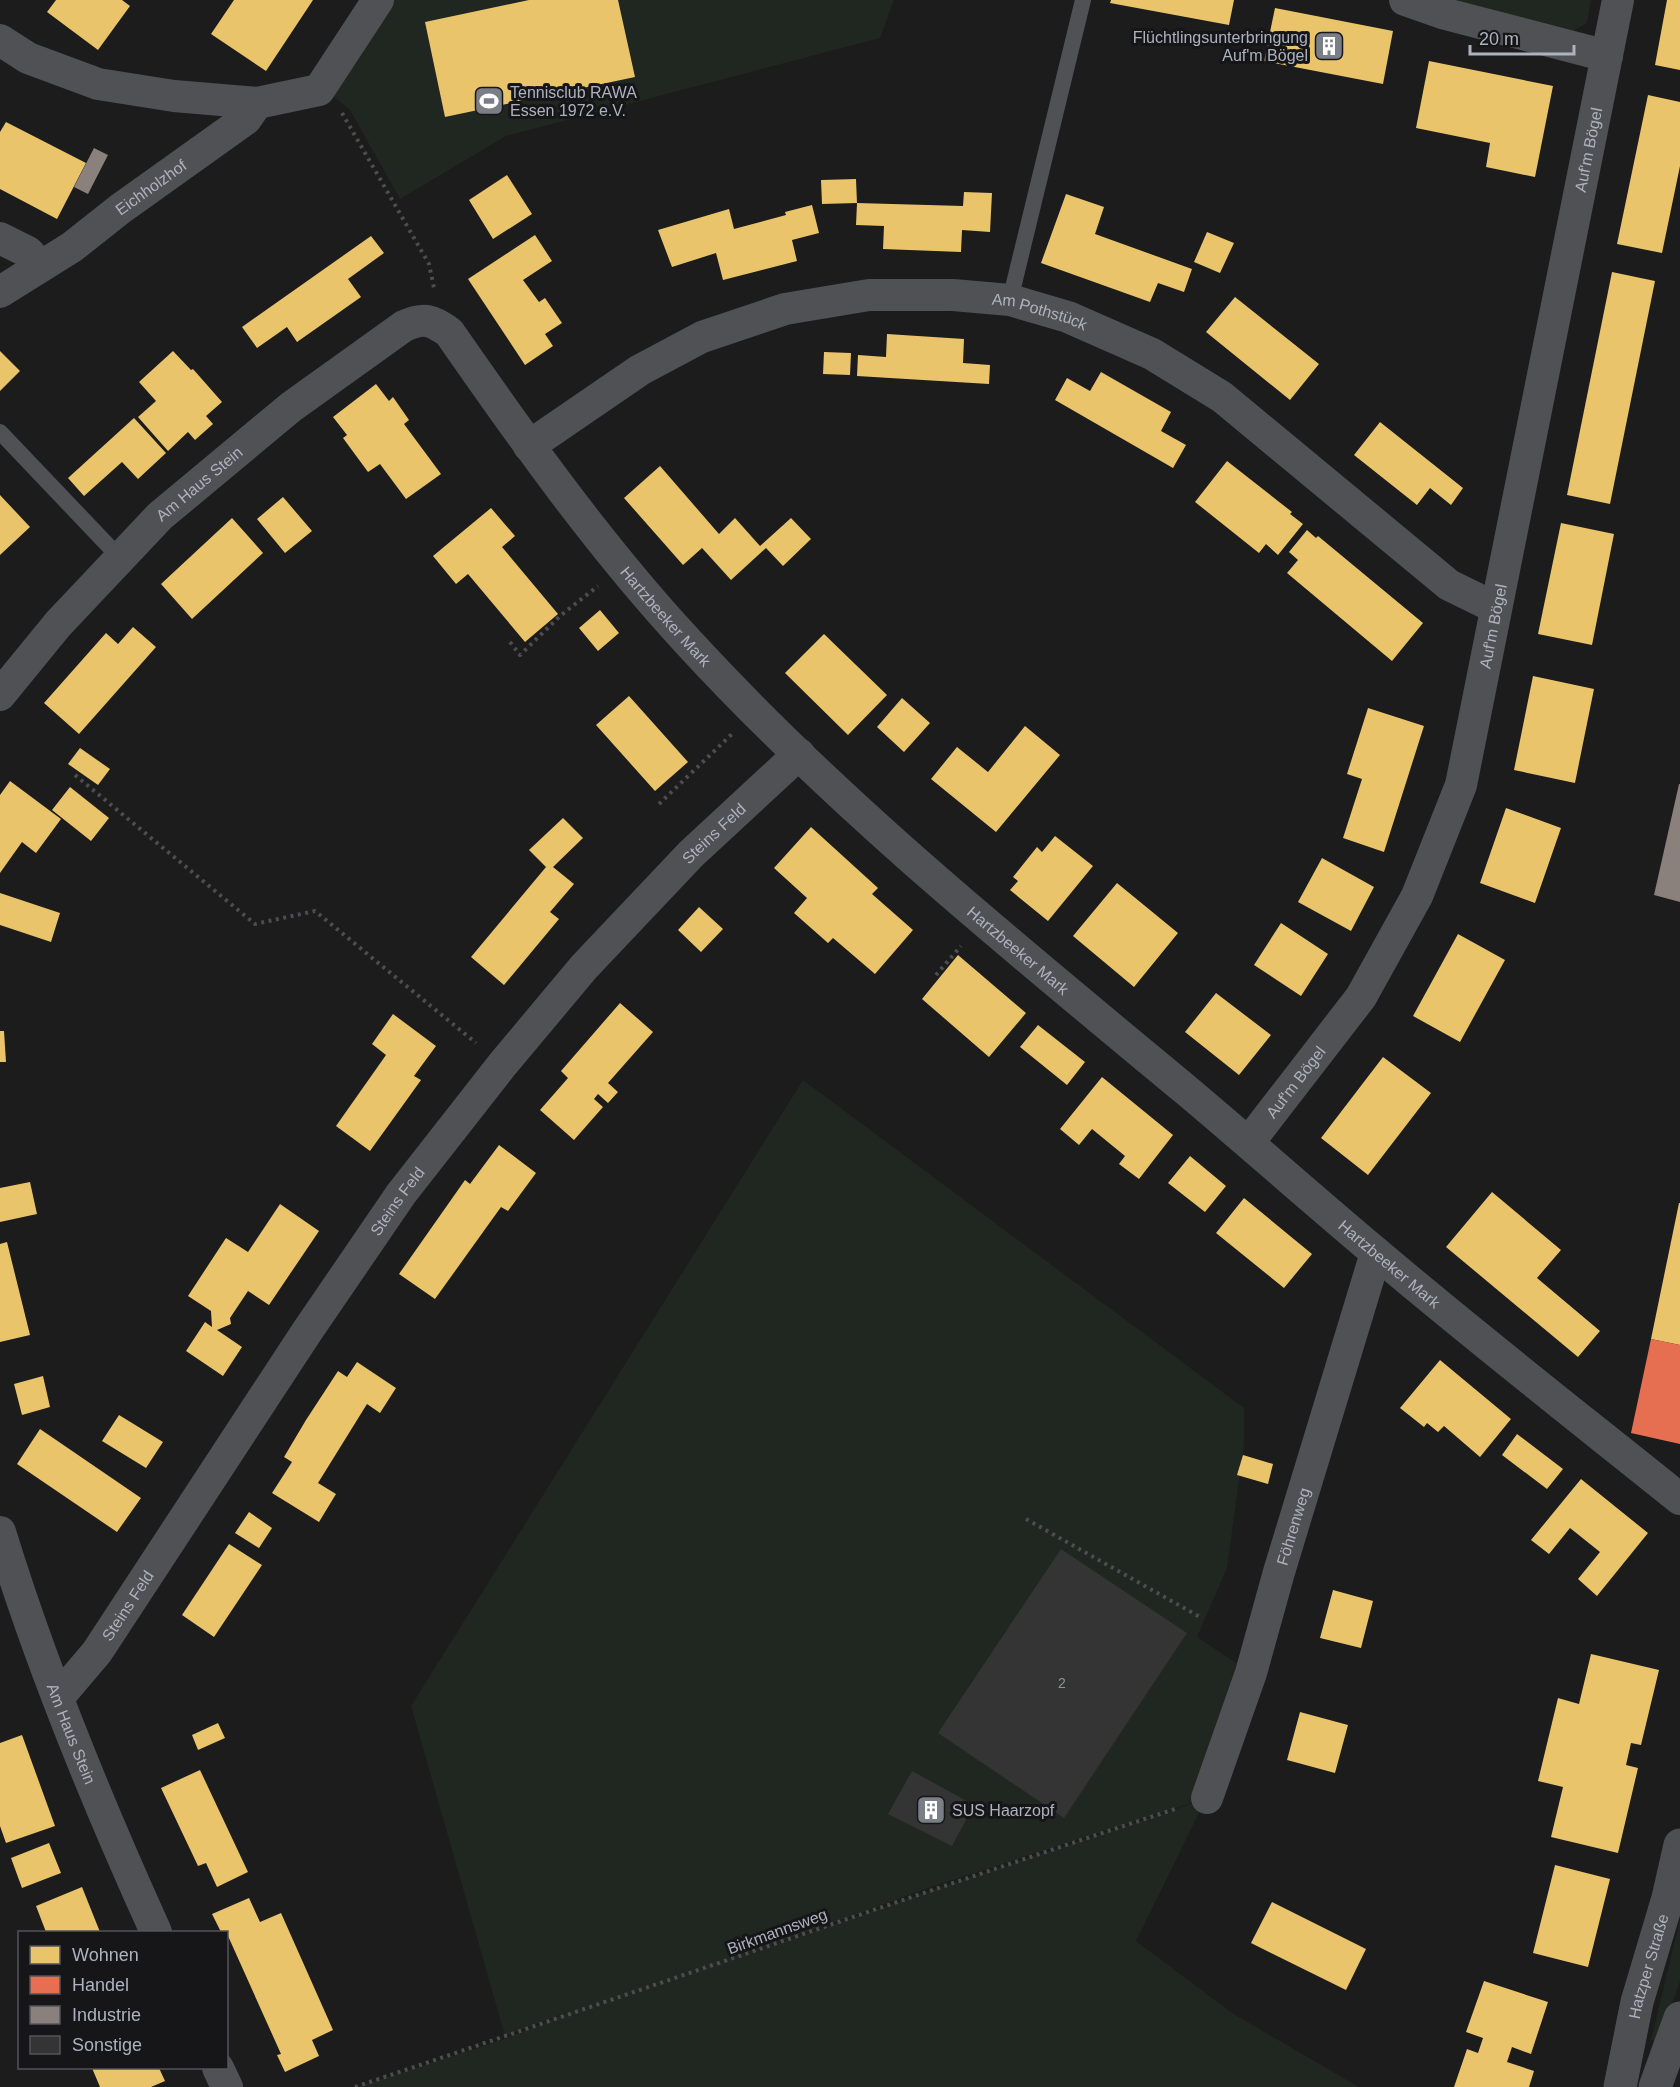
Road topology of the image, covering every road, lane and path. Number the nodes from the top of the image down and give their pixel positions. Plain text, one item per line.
1 (378, 0) edge
2 (1083, 0) edge
3 (1405, 0) edge
4 (1618, 0) edge
5 (0, 40) edge
6 (1607, 56) junction
7 (319, 90) junction
8 (257, 103) junction
9 (0, 238) edge
10 (40, 266) junction
11 (0, 292) edge
12 (1010, 300) junction
13 (434, 322) junction
14 (0, 432) edge
15 (529, 446) junction
16 (121, 559) junction
17 (600, 585) dead end
18 (1496, 608) junction
19 (510, 642) dead end
20 (0, 695) edge
21 (739, 727) dead end
22 (799, 754) junction
23 (75, 775) dead end
24 (659, 804) dead end
25 (964, 943) dead end
26 (936, 975) dead end
27 (502, 1065) junction
28 (1249, 1142) junction
29 (1376, 1253) junction
30 (1680, 1499) edge
31 (1026, 1519) dead end
32 (0, 1532) edge
33 (1200, 1617) dead end
34 (58, 1698) junction
35 (1207, 1798) joint
36 (1680, 1845) edge
37 (156, 1931) edge
38 (1680, 2018) edge
39 (219, 2069) edge
40 (227, 2087) edge
41 (355, 2087) edge
42 (1620, 2087) edge
43 (1654, 2087) edge

1 - 7 street
2 - 12 lane
3 - 6 street
4 - 6 street, Auf'm Bögel
5 - 8 street
6 - 18 street, Auf'm Bögel
7 - 8 street
7 - 13 path
8 - 10 street, Eichholzhof
9 - 10 street
10 - 11 street, Eichholzhof
12 - 15 street, Am Pothstück
12 - 18 street, Am Pothstück
13 - 15 street, Hartzbeeker Mark
13 - 16 street, Am Haus Stein
14 - 16 lane
15 - 22 street, Hartzbeeker Mark
16 - 20 street, Am Haus Stein
17 - 19 path
18 - 28 street, Auf'm Bögel
21 - 24 path
22 - 27 street, Steins Feld
22 - 28 street, Hartzbeeker Mark
23 - 27 path
25 - 26 path
27 - 34 street, Steins Feld
28 - 29 street, Hartzbeeker Mark
29 - 30 street, Hartzbeeker Mark
29 - 35 street, Föhrenweg
31 - 33 path
32 - 34 street, Am Haus Stein
34 - 37 street, Am Haus Stein
35 - 41 path, Birkmannsweg
36 - 42 main road, Hatzper Straße
38 - 43 main road
39 - 40 street

